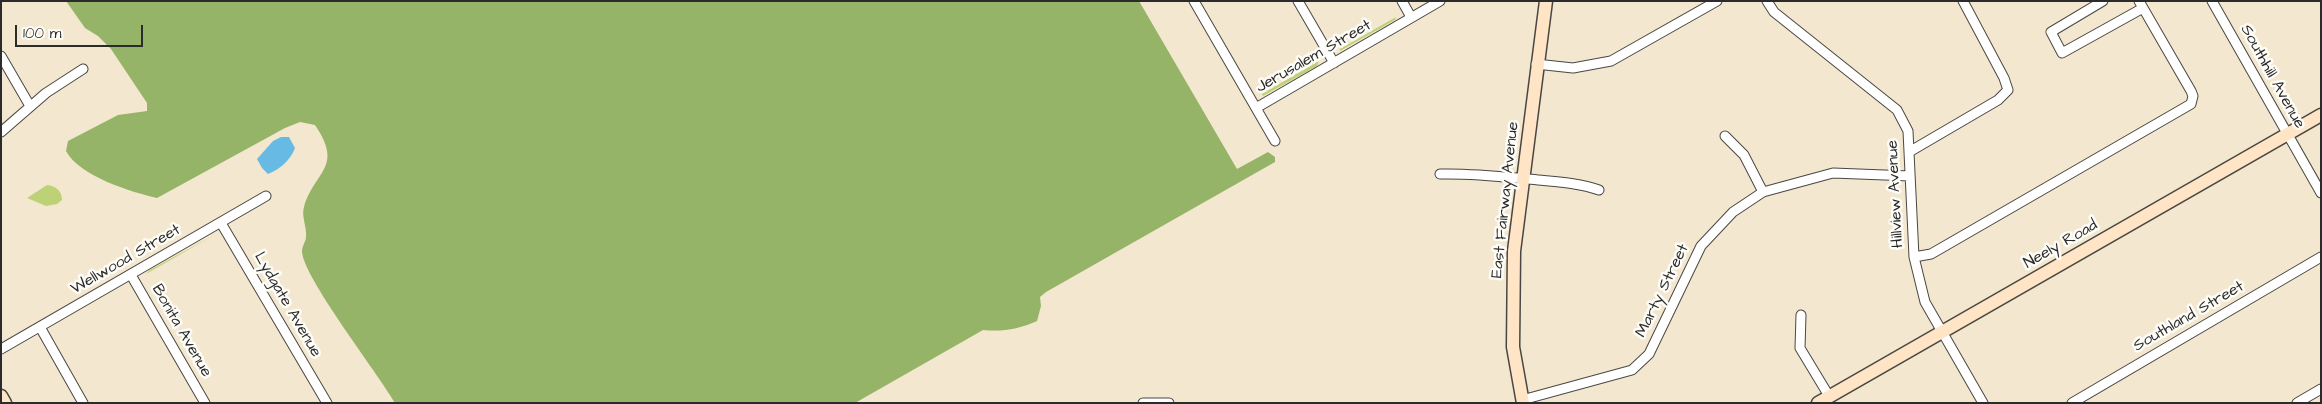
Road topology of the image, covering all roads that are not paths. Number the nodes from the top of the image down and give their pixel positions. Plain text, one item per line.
1 (1194, 1) edge
2 (1298, 1) edge
3 (1402, 1) edge
4 (1440, 1) edge
5 (1546, 1) edge
6 (1716, 1) edge
7 (1767, 1) edge
8 (2103, 1) edge
9 (2212, 1) edge
10 (1966, 2) edge
11 (2141, 4) edge
12 (1411, 18) junction
13 (1, 56) edge
14 (1334, 63) junction
15 (1536, 64) junction
16 (83, 69) dead end
17 (30, 106) junction
18 (1256, 108) junction
19 (2321, 114) edge
20 (1, 132) edge
21 (2287, 134) junction
22 (1725, 136) dead end
23 (1275, 141) dead end
24 (1909, 152) junction
25 (1440, 174) dead end
26 (1910, 176) junction
27 (1523, 179) junction
28 (1599, 190) dead end
29 (1763, 192) junction
30 (2321, 193) edge
31 (266, 196) dead end
32 (222, 222) junction
33 (1914, 256) junction
34 (2321, 257) edge
35 (130, 275) junction
36 (1801, 315) dead end
37 (40, 327) junction
38 (1943, 332) junction
39 (1, 349) edge
40 (2321, 389) edge
41 (1, 396) edge
42 (1830, 396) junction
43 (1522, 401) edge
44 (5, 403) edge
45 (84, 403) edge
46 (205, 403) edge
47 (327, 403) edge
48 (1143, 403) edge
49 (1168, 403) edge
50 (1818, 403) edge
51 (1983, 403) edge
52 (2072, 403) edge
53 (2297, 403) edge

1 - 18 street
2 - 14 street
3 - 12 street
4 - 12 street, Jerusalem Street
5 - 15 street, East Fairway Avenue
6 - 15 street
7 - 24 street, Hillview Avenue
8 - 11 street
9 - 21 street, Southhill Avenue
10 - 24 street
11 - 33 street
12 - 14 street, Jerusalem Street
13 - 17 street
14 - 18 street, Jerusalem Street
15 - 27 street, East Fairway Avenue
16 - 17 street
17 - 20 street
18 - 23 street
19 - 21 street, Neely Road
21 - 30 street, Southhill Avenue
21 - 38 street, Neely Road
22 - 29 street
24 - 26 street, Hillview Avenue
25 - 27 street
26 - 29 street, Marty Street
26 - 33 street, Hillview Avenue
27 - 28 street
27 - 43 street, East Fairway Avenue
29 - 43 street, Marty Street
31 - 32 street, Wellwood Street
32 - 35 street, Wellwood Street
32 - 47 street, Lydgate Avenue
33 - 38 street, Hillview Avenue
34 - 52 street, Southland Street
35 - 37 street, Wellwood Street
35 - 46 street, Bonita Avenue
36 - 42 street
37 - 39 street, Wellwood Street
37 - 45 street
38 - 42 street, Neely Road
38 - 51 street, Hillview Avenue
40 - 53 street
41 - 44 street
42 - 50 street, Neely Road
48 - 49 street

